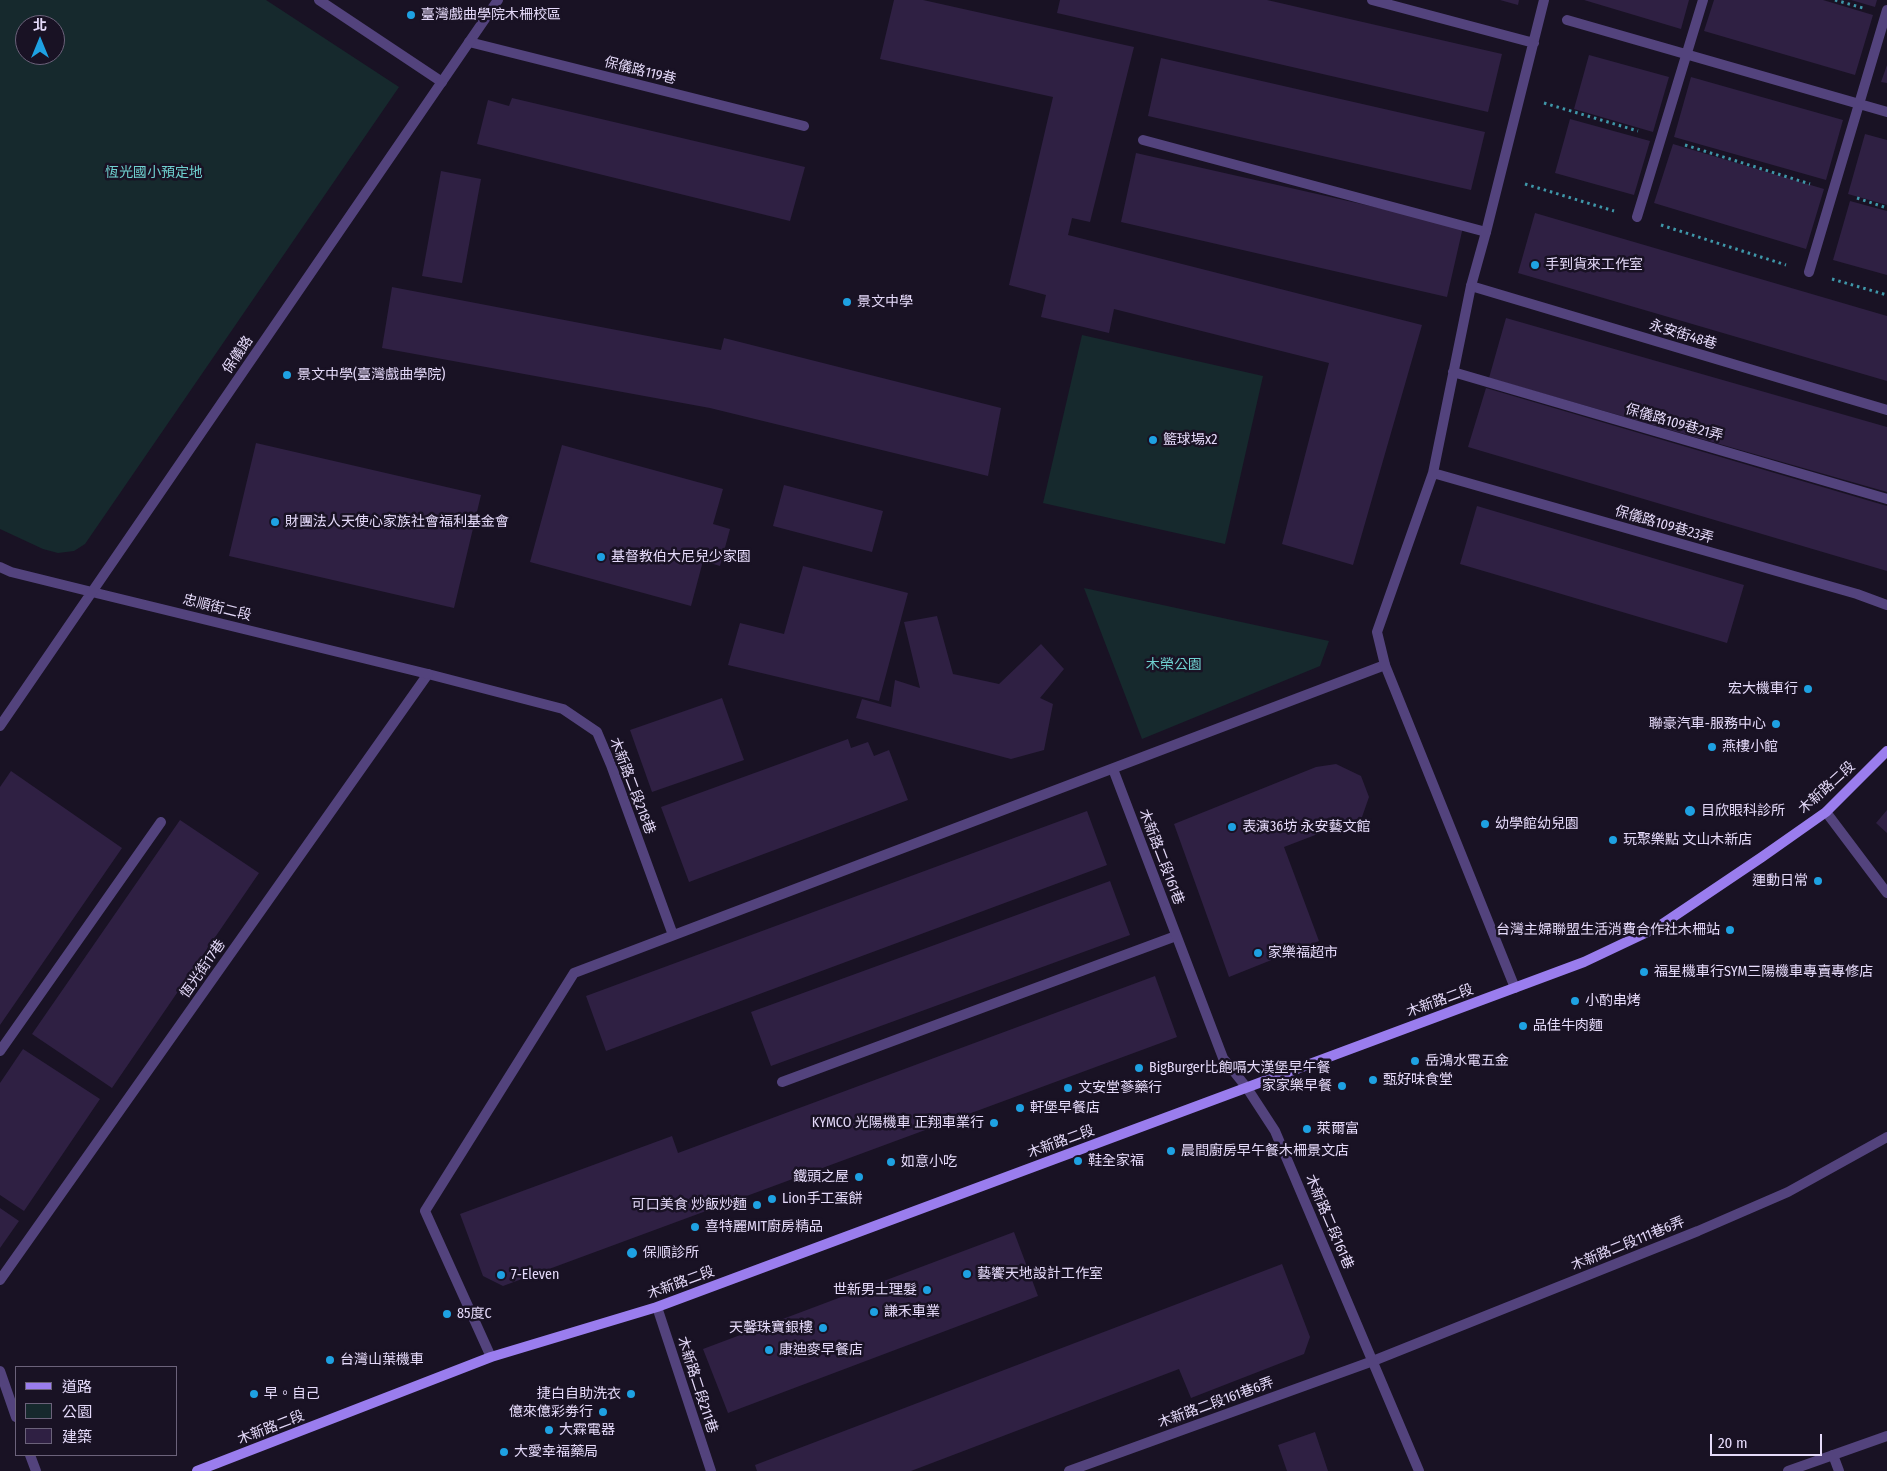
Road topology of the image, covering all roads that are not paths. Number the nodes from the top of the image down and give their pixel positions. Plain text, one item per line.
1 (318, 0) edge
2 (498, 0) edge
3 (1372, 0) edge
4 (1544, 0) edge
5 (1703, 0) edge
6 (1887, 10) edge
7 (1567, 20) dead end
8 (469, 42) junction
9 (1534, 43) junction
10 (1686, 54) junction
11 (442, 82) junction
12 (1859, 105) junction
13 (1887, 112) edge
14 (804, 126) dead end
15 (1143, 140) dead end
16 (1637, 217) road end
17 (1486, 232) junction
18 (1809, 272) road end
19 (1471, 286) junction
20 (1453, 372) junction
21 (1887, 410) edge
22 (1433, 473) junction
23 (1887, 499) edge
24 (0, 567) edge
25 (92, 592) junction
26 (1887, 605) edge
27 (1385, 665) junction
28 (428, 674) junction
29 (0, 726) edge
30 (1887, 751) edge
31 (1113, 769) junction
32 (1826, 812) junction
33 (161, 822) dead end
34 (1887, 892) edge
35 (673, 935) junction
36 (1176, 936) junction
37 (1515, 988) junction
38 (0, 1051) edge
39 (782, 1082) dead end
40 (1247, 1088) junction
41 (1887, 1137) edge
42 (0, 1280) edge
43 (657, 1307) junction
44 (490, 1357) junction
45 (1373, 1361) junction
46 (0, 1371) edge
47 (15, 1413) edge
48 (1887, 1436) edge
49 (1833, 1455) junction
50 (30, 1456) edge
51 (36, 1471) edge
52 (197, 1471) edge
53 (711, 1471) edge
54 (1069, 1471) edge
55 (1419, 1471) edge
56 (1788, 1471) edge
57 (1839, 1471) edge

1 - 11 street
2 - 8 street, 保儀路
3 - 9 street
4 - 9 street
5 - 10 street
6 - 12 street
7 - 10 street
8 - 11 street, 保儀路
8 - 14 street, 保儀路119巷
9 - 17 street
10 - 12 street
10 - 16 street
11 - 25 street, 保儀路
12 - 13 street
12 - 18 street
15 - 17 street
17 - 19 street
19 - 20 street
19 - 21 street, 永安街48巷
20 - 22 street
20 - 23 street, 保儀路109巷21弄
22 - 26 street, 保儀路109巷23弄
22 - 27 street
24 - 25 street, 忠順街二段
25 - 28 street, 忠順街二段
25 - 29 street, 保儀路
27 - 31 street
27 - 37 street
28 - 35 street, 木新路二段218巷
28 - 42 street, 恆光街17巷
30 - 32 main road, 木新路二段
31 - 35 street
31 - 36 street, 木新路二段161巷
32 - 34 street
32 - 37 main road, 木新路二段
33 - 38 street
35 - 44 street
36 - 39 street
36 - 40 street, 木新路二段161巷
37 - 40 main road, 木新路二段
40 - 43 main road, 木新路二段
40 - 45 street, 木新路二段161巷
41 - 45 street, 木新路二段111巷6弄
43 - 44 main road, 木新路二段
43 - 53 street, 木新路二段211巷
44 - 52 main road, 木新路二段
45 - 54 street, 木新路二段161巷6弄
45 - 55 street, 木新路二段161巷
46 - 47 street
48 - 49 street
49 - 56 street
49 - 57 street
50 - 51 street

